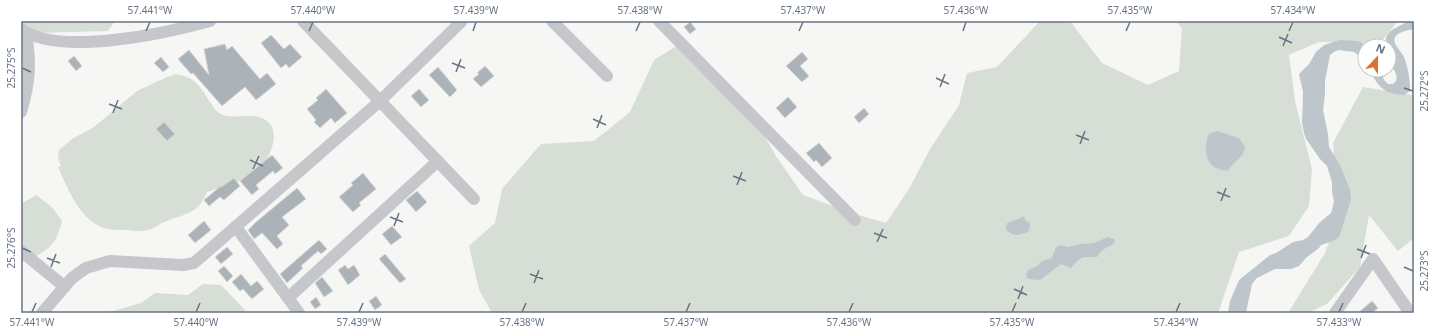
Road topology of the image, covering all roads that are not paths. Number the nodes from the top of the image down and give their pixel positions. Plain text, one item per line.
1 (210, 21) edge
2 (303, 21) edge
3 (462, 21) edge
4 (552, 21) edge
5 (659, 21) edge
6 (24, 31) edge
7 (607, 76) dead end
8 (380, 101) junction
9 (21, 112) edge
10 (438, 161) junction
11 (474, 199) dead end
12 (855, 220) dead end
13 (236, 227) junction
14 (21, 251) edge
15 (65, 287) junction
16 (288, 298) junction
17 (42, 313) edge
18 (299, 313) edge
19 (1335, 313) edge
20 (1410, 313) edge

1 - 6 street
2 - 8 street
3 - 8 street
4 - 7 street
5 - 12 street
6 - 9 street
8 - 10 street
8 - 13 street
10 - 11 street
10 - 16 street
13 - 15 street
13 - 16 street
14 - 15 street
15 - 17 street
16 - 18 street
19 - 20 street

